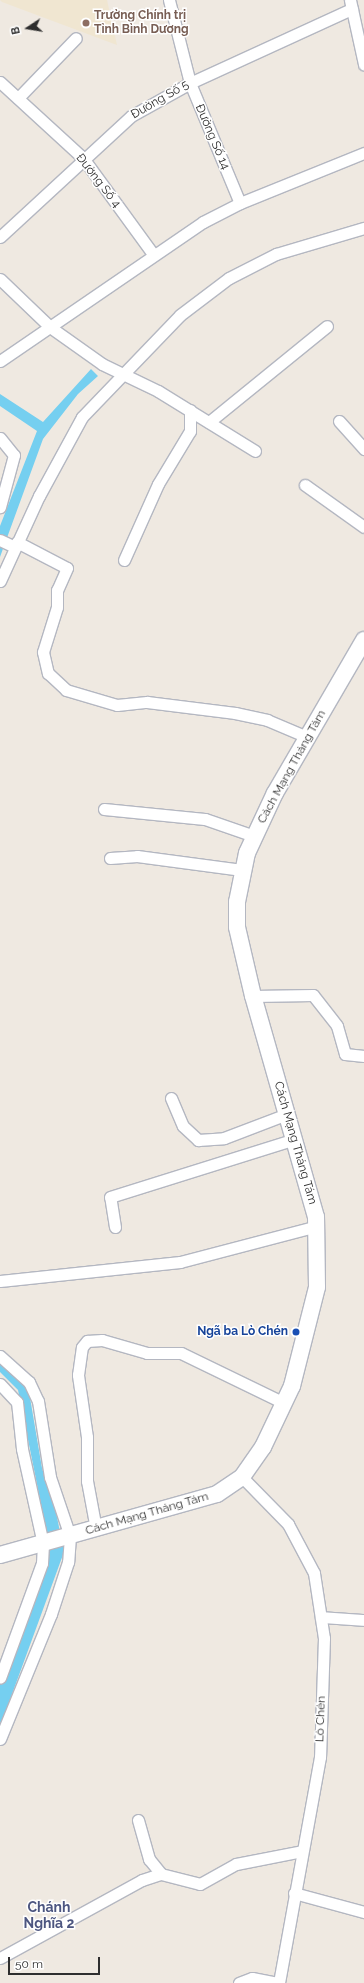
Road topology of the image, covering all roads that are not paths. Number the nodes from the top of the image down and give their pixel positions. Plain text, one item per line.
1 (169, 0) edge
2 (351, 4) edge
3 (76, 38) dead end
4 (364, 64) edge
5 (190, 83) junction
6 (1, 84) edge
7 (18, 98) junction
8 (364, 153) edge
9 (83, 158) junction
10 (240, 203) junction
11 (364, 228) edge
12 (0, 237) edge
13 (153, 254) junction
14 (0, 280) edge
15 (326, 326) dead end
16 (50, 327) junction
17 (0, 361) edge
18 (122, 374) junction
19 (190, 410) junction
20 (210, 422) junction
21 (339, 422) dead end
22 (0, 438) edge
23 (364, 448) edge
24 (255, 451) dead end
25 (305, 485) dead end
26 (0, 507) edge
27 (364, 527) edge
28 (0, 540) edge
29 (16, 545) junction
30 (124, 560) dead end
31 (0, 581) edge
32 (364, 640) edge
33 (307, 736) junction
34 (104, 809) dead end
35 (254, 836) junction
36 (110, 858) dead end
37 (242, 870) junction
38 (253, 996) junction
39 (364, 1056) edge
40 (171, 1098) dead end
41 (287, 1114) junction
42 (295, 1139) junction
43 (317, 1226) junction
44 (115, 1227) dead end
45 (0, 1281) edge
46 (0, 1356) edge
47 (0, 1384) edge
48 (284, 1403) junction
49 (242, 1477) junction
50 (96, 1529) junction
51 (67, 1536) junction
52 (43, 1543) junction
53 (0, 1555) edge
54 (320, 1617) junction
55 (364, 1620) edge
56 (0, 1678) edge
57 (0, 1739) edge
58 (138, 1820) dead end
59 (302, 1851) junction
60 (161, 1874) junction
61 (294, 1893) junction
62 (364, 1912) edge
63 (0, 1958) edge
64 (239, 1983) edge
65 (278, 1983) edge

1 - 5 street, Đường Số 14
2 - 4 street
2 - 5 street, Đường Số 5
3 - 7 street
5 - 9 street, Đường Số 5
5 - 10 street, Đường Số 14
6 - 7 street, Đường Số 4
7 - 9 street, Đường Số 4
8 - 10 street
9 - 12 street, Đường Số 5
9 - 13 street, Đường Số 4
10 - 13 street
11 - 18 street
13 - 16 street
14 - 16 street
15 - 20 street
16 - 17 street
16 - 18 street
18 - 19 street
18 - 29 street
19 - 20 street
19 - 30 street
20 - 24 street
21 - 23 street
22 - 26 street
25 - 27 street
28 - 29 street
29 - 31 street
29 - 33 street
32 - 33 main road, Cách Mạng Tháng Tám
33 - 35 main road, Cách Mạng Tháng Tám
34 - 35 street
35 - 37 main road, Cách Mạng Tháng Tám
36 - 37 street
37 - 38 main road, Cách Mạng Tháng Tám
38 - 39 street
38 - 41 main road, Cách Mạng Tháng Tám
40 - 41 street
41 - 42 main road, Cách Mạng Tháng Tám
42 - 43 main road, Cách Mạng Tháng Tám
42 - 44 street
43 - 45 street
43 - 48 main road, Cách Mạng Tháng Tám
46 - 51 street
47 - 52 street
48 - 49 main road, Cách Mạng Tháng Tám
48 - 50 street
49 - 50 main road, Cách Mạng Tháng Tám
49 - 54 street, Lò Chén
50 - 51 main road, Cách Mạng Tháng Tám
51 - 52 main road, Cách Mạng Tháng Tám
51 - 57 street
52 - 53 main road
52 - 56 street
54 - 55 street
54 - 59 street, Lò Chén
58 - 60 street
59 - 60 street
59 - 61 street, Lò Chén
60 - 63 street
61 - 62 street
61 - 65 street, Lò Chén
64 - 65 street

